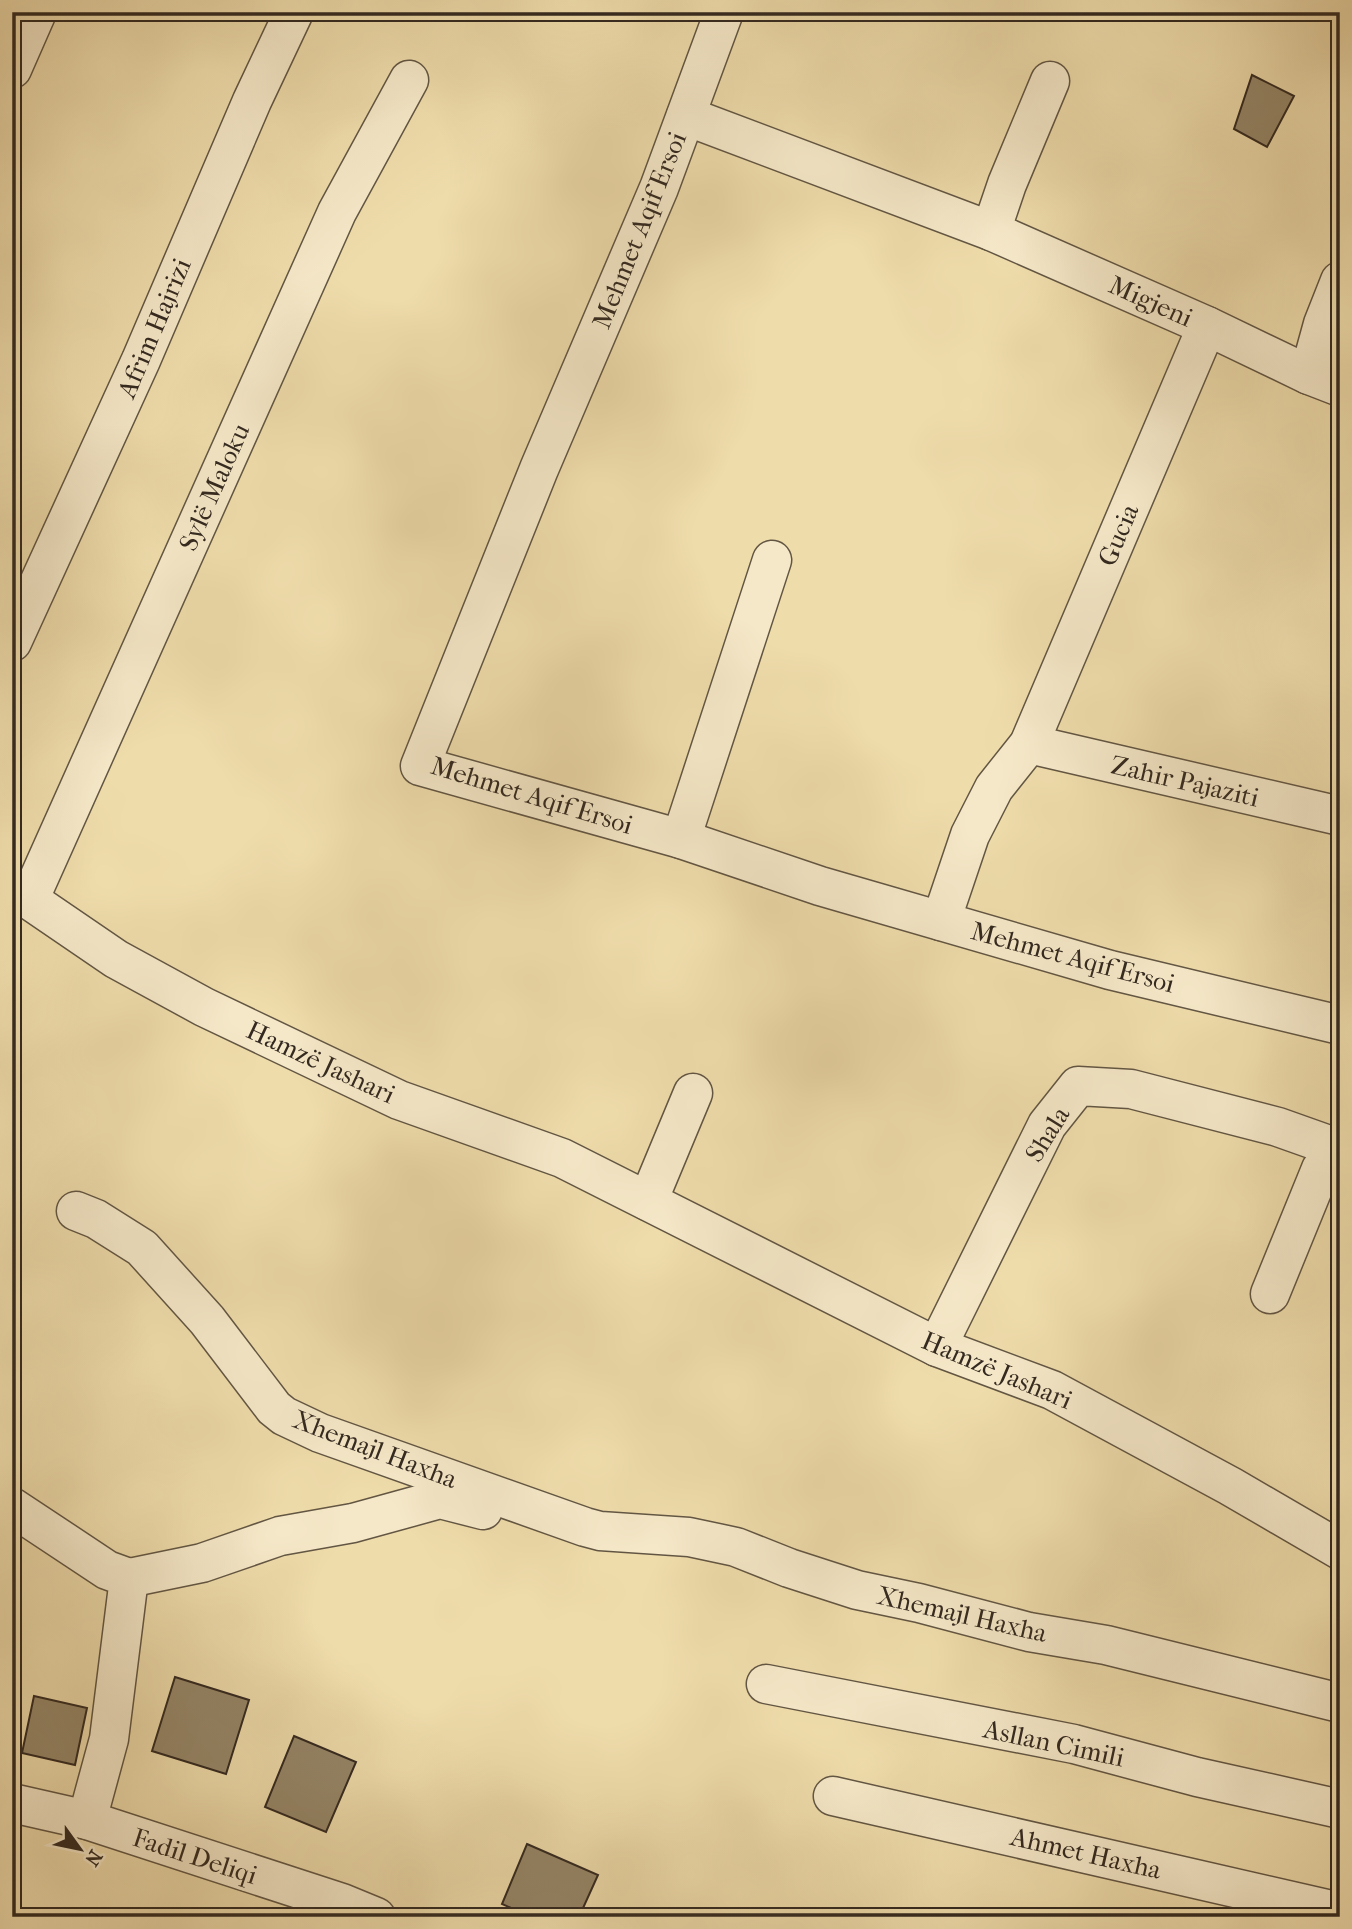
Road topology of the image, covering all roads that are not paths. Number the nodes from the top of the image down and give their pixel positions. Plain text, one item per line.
1 (37, 12) edge
2 (294, 12) edge
3 (724, 12) edge
4 (12, 69) edge
5 (409, 80) dead end
6 (1050, 81) dead end
7 (686, 116) junction
8 (991, 231) junction
9 (1340, 281) edge
10 (1207, 326) junction
11 (1324, 381) edge
12 (772, 560) dead end
13 (12, 642) edge
14 (1030, 744) junction
15 (1340, 817) edge
16 (681, 839) junction
17 (21, 893) edge
18 (941, 921) junction
19 (1340, 1025) edge
20 (694, 1093) dead end
21 (1339, 1149) edge
22 (648, 1201) junction
23 (76, 1211) dead end
24 (1270, 1294) dead end
25 (937, 1347) junction
26 (12, 1507) edge
27 (585, 1527) junction
28 (1340, 1550) edge
29 (129, 1578) junction
30 (766, 1684) dead end
31 (1340, 1703) edge
32 (833, 1796) dead end
33 (12, 1803) edge
34 (1340, 1809) edge
35 (87, 1820) junction
36 (311, 1906) edge
37 (1340, 1912) edge
38 (376, 1917) edge

1 - 4 street
2 - 13 street, Afrim Hajrizi
3 - 7 street, Mehmet Aqif Ersoi
5 - 17 street, Sylë Maloku
6 - 8 street
7 - 8 street, Migjeni
7 - 16 street, Mehmet Aqif Ersoi
8 - 10 street, Migjeni
9 - 11 street, Migjeni
10 - 11 street, Migjeni
10 - 14 street, Gucia
12 - 16 street
14 - 15 street, Zahir Pajaziti
14 - 18 street, Gucia
16 - 18 street, Mehmet Aqif Ersoi
17 - 22 street, Hamzë Jashari
18 - 19 street, Mehmet Aqif Ersoi
20 - 22 street
21 - 24 street, Shala
21 - 25 street, Shala
22 - 25 street, Hamzë Jashari
23 - 27 street, Xhemajl Haxha
25 - 28 street, Hamzë Jashari
26 - 29 street
27 - 29 street, Xhemajl Haxha
27 - 31 street, Xhemajl Haxha
29 - 35 street
30 - 34 street, Asllan Cimili
32 - 37 street, Ahmet Haxha
33 - 35 street, Fadil Deliqi
35 - 36 street, Fadil Deliqi
36 - 38 street, Fadil Deliqi

